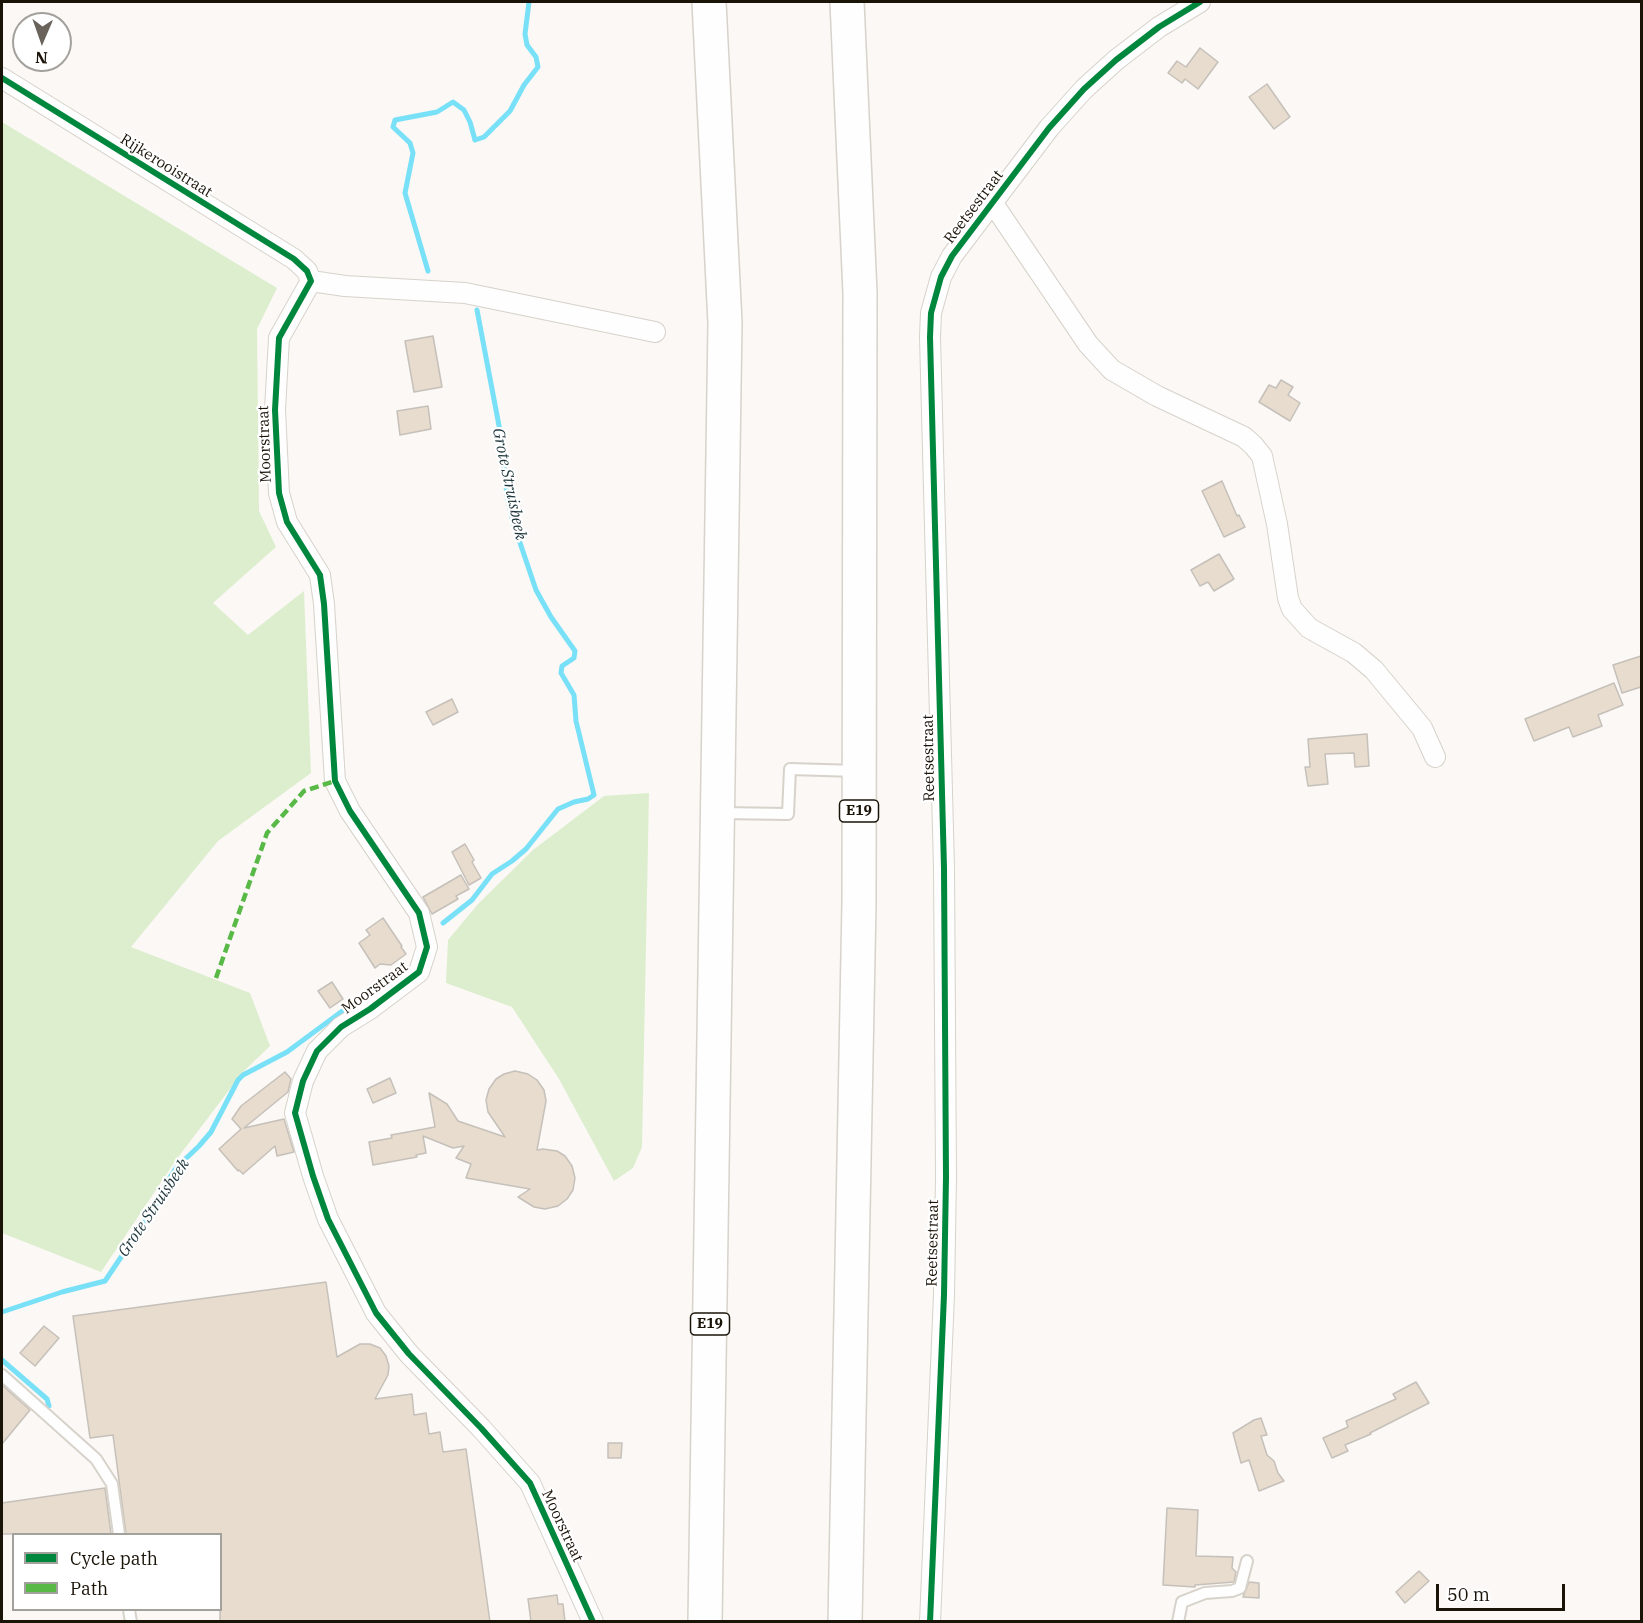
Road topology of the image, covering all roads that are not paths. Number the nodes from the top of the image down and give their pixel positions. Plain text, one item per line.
1 (709, 2) edge
2 (847, 2) edge
3 (1200, 2) edge
4 (2, 78) edge
5 (992, 202) junction
6 (311, 281) junction
7 (655, 332) dead end
8 (1435, 757) dead end
9 (859, 771) junction
10 (716, 813) junction
11 (2, 1375) edge
12 (119, 1533) edge
13 (1247, 1561) dead end
14 (593, 1622) edge
15 (705, 1622) edge
16 (845, 1622) edge
17 (930, 1622) edge
18 (1178, 1622) edge

1 - 10 highway, E19
2 - 9 highway, E19
3 - 5 street, Reetsestraat
4 - 6 street, Rijkerooistraat
5 - 8 street, Reetsestraat
5 - 17 street, Reetsestraat
6 - 7 street
6 - 14 street, Moorstraat
9 - 10 lane
9 - 16 highway, E19
10 - 15 highway, E19
11 - 12 lane
13 - 18 lane

